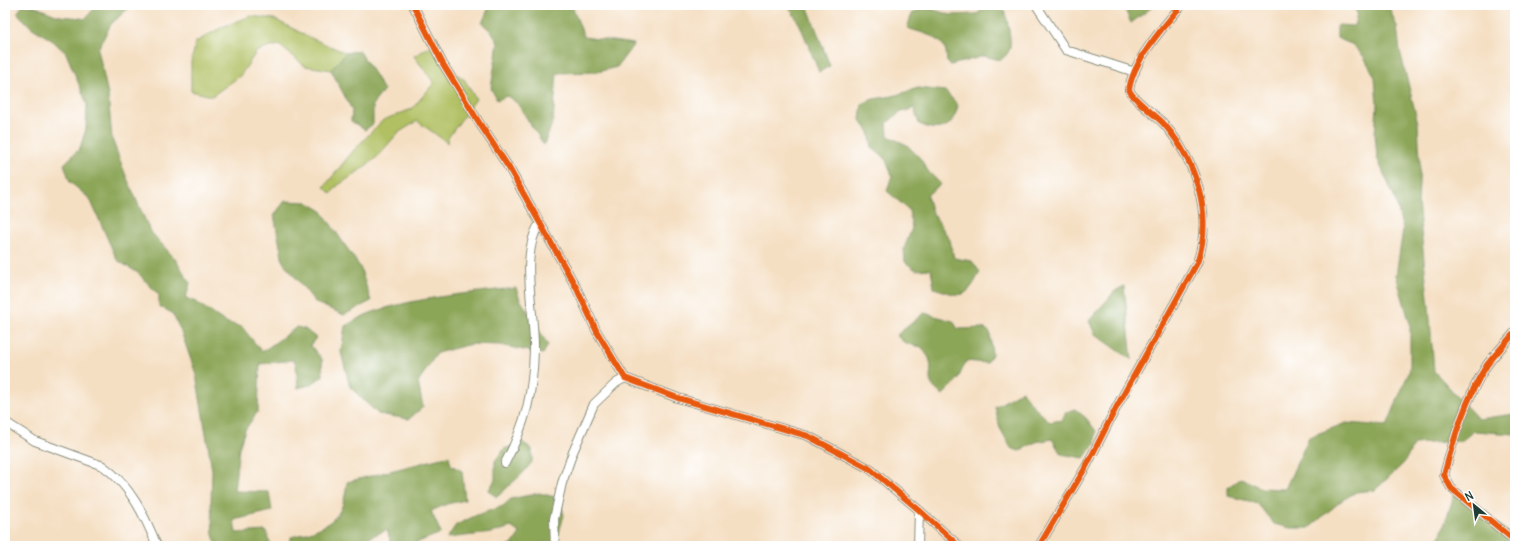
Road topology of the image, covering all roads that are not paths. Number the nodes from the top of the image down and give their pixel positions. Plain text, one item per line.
1 (413, 5) edge
2 (1036, 5) edge
3 (1182, 5) edge
4 (1134, 72) junction
5 (540, 222) junction
6 (1515, 332) edge
7 (625, 378) junction
8 (5, 422) edge
9 (505, 463) dead end
10 (919, 510) junction
11 (1515, 541) edge
12 (157, 546) edge
13 (555, 546) edge
14 (918, 546) edge
15 (958, 546) edge
16 (1039, 546) edge

1 - 5 street
2 - 4 street
3 - 4 street
4 - 16 street
5 - 7 street
5 - 9 street
6 - 11 street
7 - 10 street
7 - 13 street
8 - 12 street
10 - 14 street
10 - 15 street

